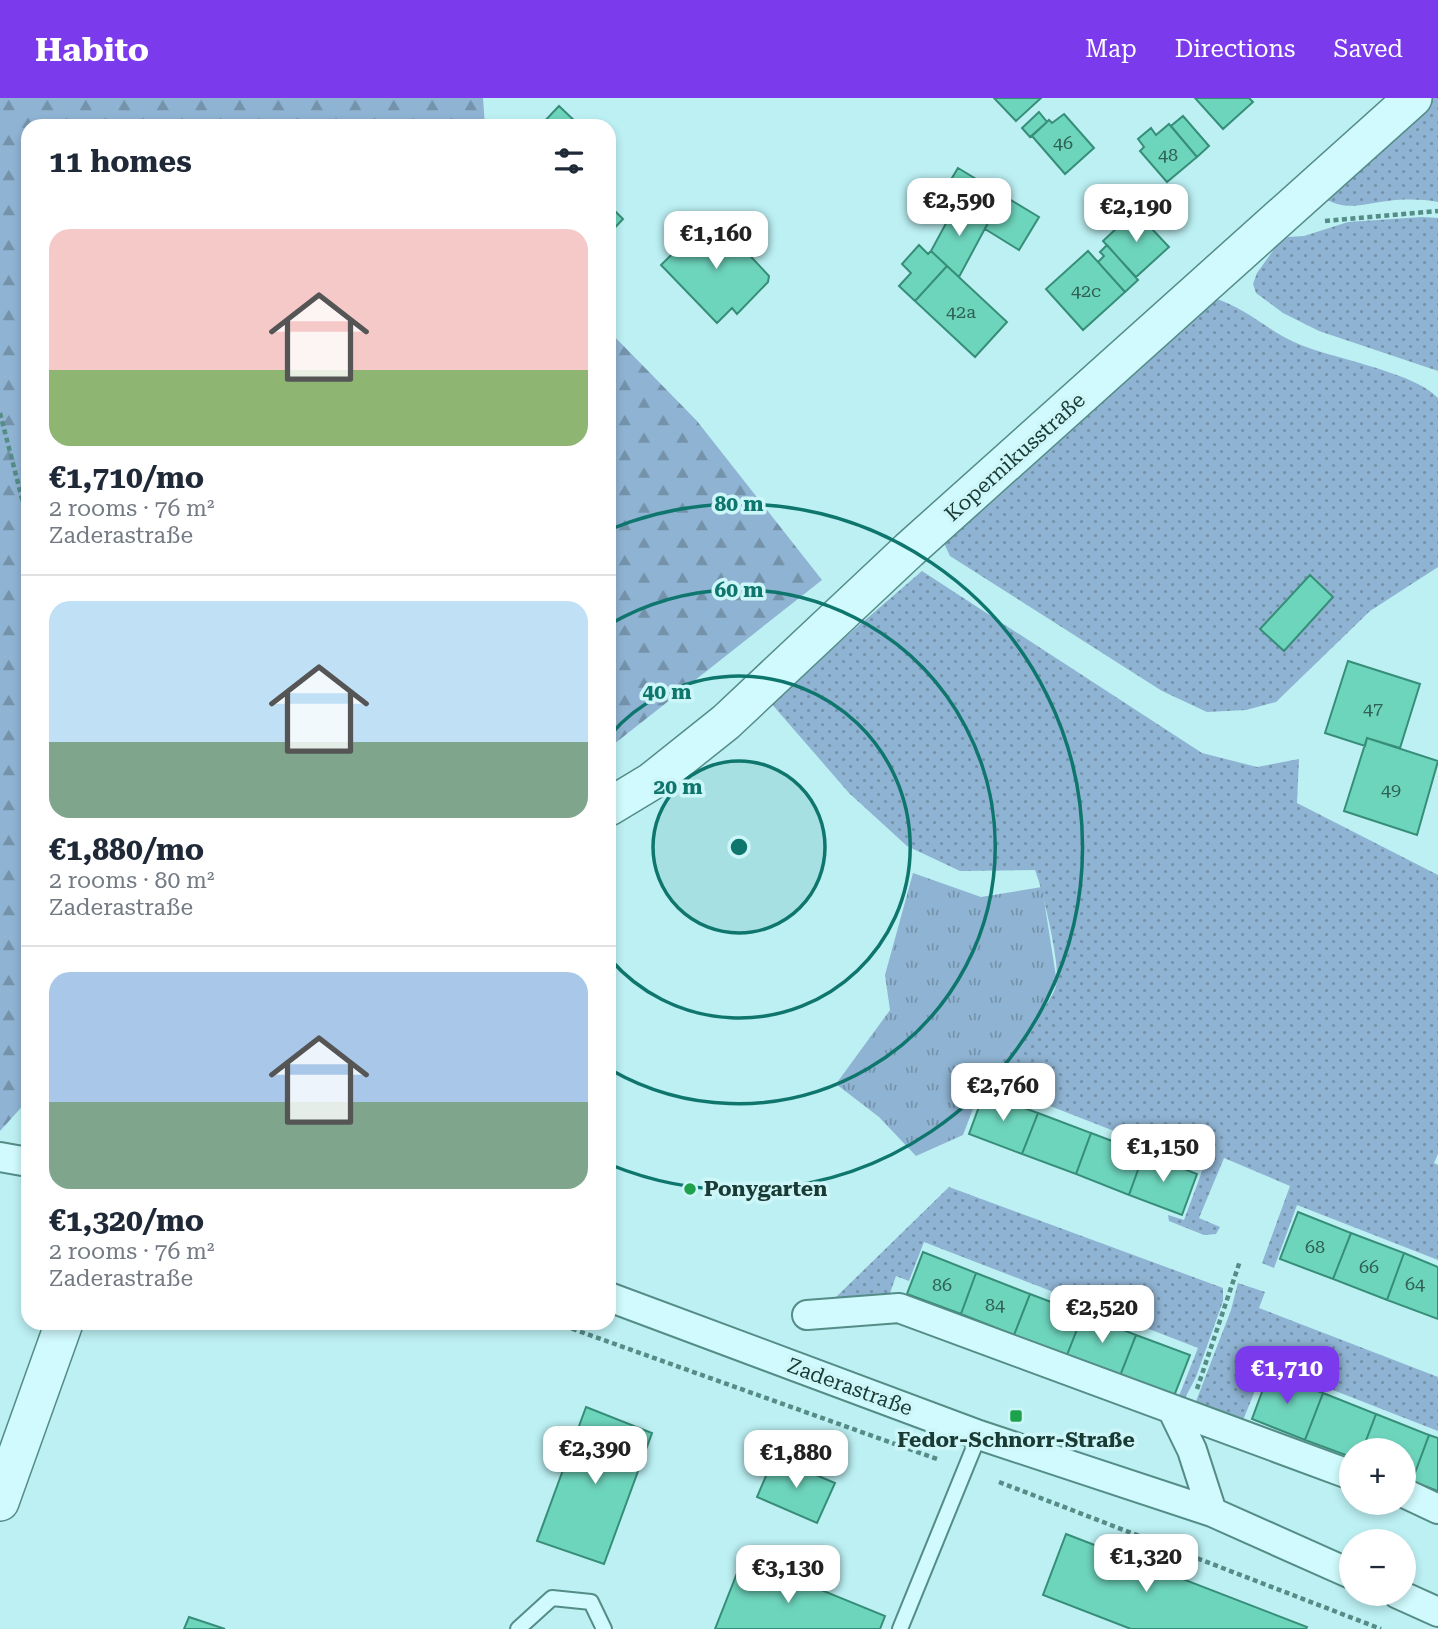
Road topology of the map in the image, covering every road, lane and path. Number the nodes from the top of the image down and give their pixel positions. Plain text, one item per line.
1 (1413, 98) edge
2 (1438, 211) edge
3 (1273, 224) junction
4 (0, 413) edge
5 (21, 495) edge
6 (616, 803) edge
7 (1240, 1261) dead end
8 (616, 1300) edge
9 (807, 1315) dead end
10 (61, 1330) edge
11 (576, 1330) edge
12 (1180, 1414) junction
13 (979, 1435) junction
14 (937, 1459) dead end
15 (1339, 1471) edge
16 (999, 1482) dead end
17 (1416, 1499) edge
18 (0, 1502) edge
19 (1438, 1509) edge
20 (1212, 1512) junction
21 (1339, 1569) edge
22 (1416, 1602) edge
23 (1438, 1612) edge
24 (518, 1629) edge
25 (604, 1629) edge
26 (900, 1629) edge
27 (1381, 1629) edge

1 - 3 street, Kopernikusstraße
2 - 3 path
3 - 6 street, Kopernikusstraße
4 - 5 path
7 - 12 path
8 - 13 street, Zaderastraße
9 - 12 street
10 - 18 street
11 - 14 path
12 - 15 street
12 - 20 street
13 - 20 street, Zaderastraße
13 - 26 lane
16 - 27 path
17 - 19 street
20 - 21 street, Zaderastraße
22 - 23 street
24 - 25 lane

